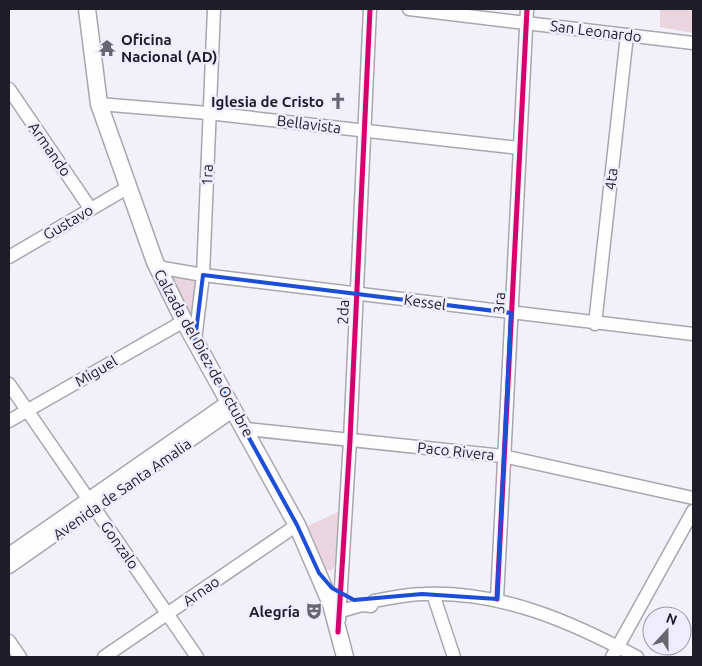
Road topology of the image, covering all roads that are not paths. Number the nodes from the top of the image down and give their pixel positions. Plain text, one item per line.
1 (87, 9) edge
2 (214, 9) edge
3 (370, 9) edge
4 (409, 9) edge
5 (527, 9) edge
6 (526, 22) junction
7 (628, 35) junction
8 (693, 44) edge
9 (9, 89) edge
10 (12, 102) edge
11 (99, 104) junction
12 (208, 113) junction
13 (363, 131) junction
14 (519, 148) junction
15 (127, 188) junction
16 (90, 208) junction
17 (9, 257) edge
18 (157, 267) junction
19 (204, 275) junction
20 (356, 293) junction
21 (511, 313) junction
22 (184, 321) junction
23 (595, 324) junction
24 (693, 334) edge
25 (195, 340) junction
26 (9, 384) edge
27 (231, 405) junction
28 (27, 411) junction
29 (9, 421) edge
30 (246, 429) junction
31 (350, 440) junction
32 (503, 456) junction
33 (693, 498) edge
34 (91, 504) junction
35 (693, 511) edge
36 (297, 525) junction
37 (9, 554) edge
38 (9, 567) edge
39 (433, 594) junction
40 (497, 599) junction
41 (374, 601) junction
42 (336, 605) junction
43 (168, 614) junction
44 (9, 641) edge
45 (615, 652) edge
46 (20, 657) edge
47 (104, 657) edge
48 (197, 657) edge
49 (345, 657) edge
50 (454, 657) edge
51 (637, 657) edge

1 - 11 main road, Calzada del Diez de Octubre
2 - 12 street, 1ra
3 - 13 street, 2da
4 - 6 street, San Leonardo
5 - 6 street, 3ra
6 - 7 street, San Leonardo
6 - 14 street, 3ra
7 - 8 street, San Leonardo
7 - 23 street, 4ta
9 - 10 street, Armando
10 - 16 street, Armando
11 - 12 street, Bellavista
11 - 15 main road, Calzada del Diez de Octubre
12 - 13 street, Bellavista
12 - 19 street, 1ra
13 - 14 street, Bellavista
13 - 20 street, 2da
14 - 21 street, 3ra
15 - 16 street, Gustavo
15 - 18 main road, Calzada del Diez de Octubre
16 - 17 street, Gustavo
18 - 19 street, Kessel
18 - 22 main road, Calzada del Diez de Octubre
19 - 20 street, Kessel
19 - 25 street, 1ra
20 - 21 street, Kessel
20 - 31 street, 2da
21 - 23 street, Kessel
21 - 32 street, 3ra
22 - 25 main road, Calzada del Diez de Octubre
22 - 28 street, Miguel
23 - 24 street, Kessel
25 - 27 main road, Calzada del Diez de Octubre
26 - 28 street, Gonzalo
27 - 30 main road, Calzada del Diez de Octubre
27 - 34 street, Avenida de Santa Amalia
28 - 29 street, Miguel
28 - 34 street, Gonzalo
30 - 31 street, Paco Rivera
30 - 36 main road, Calzada del Diez de Octubre
31 - 32 street, Paco Rivera
31 - 42 street, 2da
32 - 33 street, Paco Rivera
32 - 40 street, 3ra
34 - 37 street, Avenida de Santa Amalia
34 - 38 street, Avenida de Santa Amalia
34 - 43 street, Gonzalo
35 - 45 street
36 - 42 main road, Calzada del Diez de Octubre
36 - 43 street, Arnao
39 - 40 street
39 - 41 street
39 - 50 street
40 - 45 street
41 - 42 street
41 - 42 street
42 - 49 main road, Calzada del Diez de Octubre
43 - 47 street, Arnao
43 - 48 street, Gonzalo
44 - 46 street
45 - 51 street

